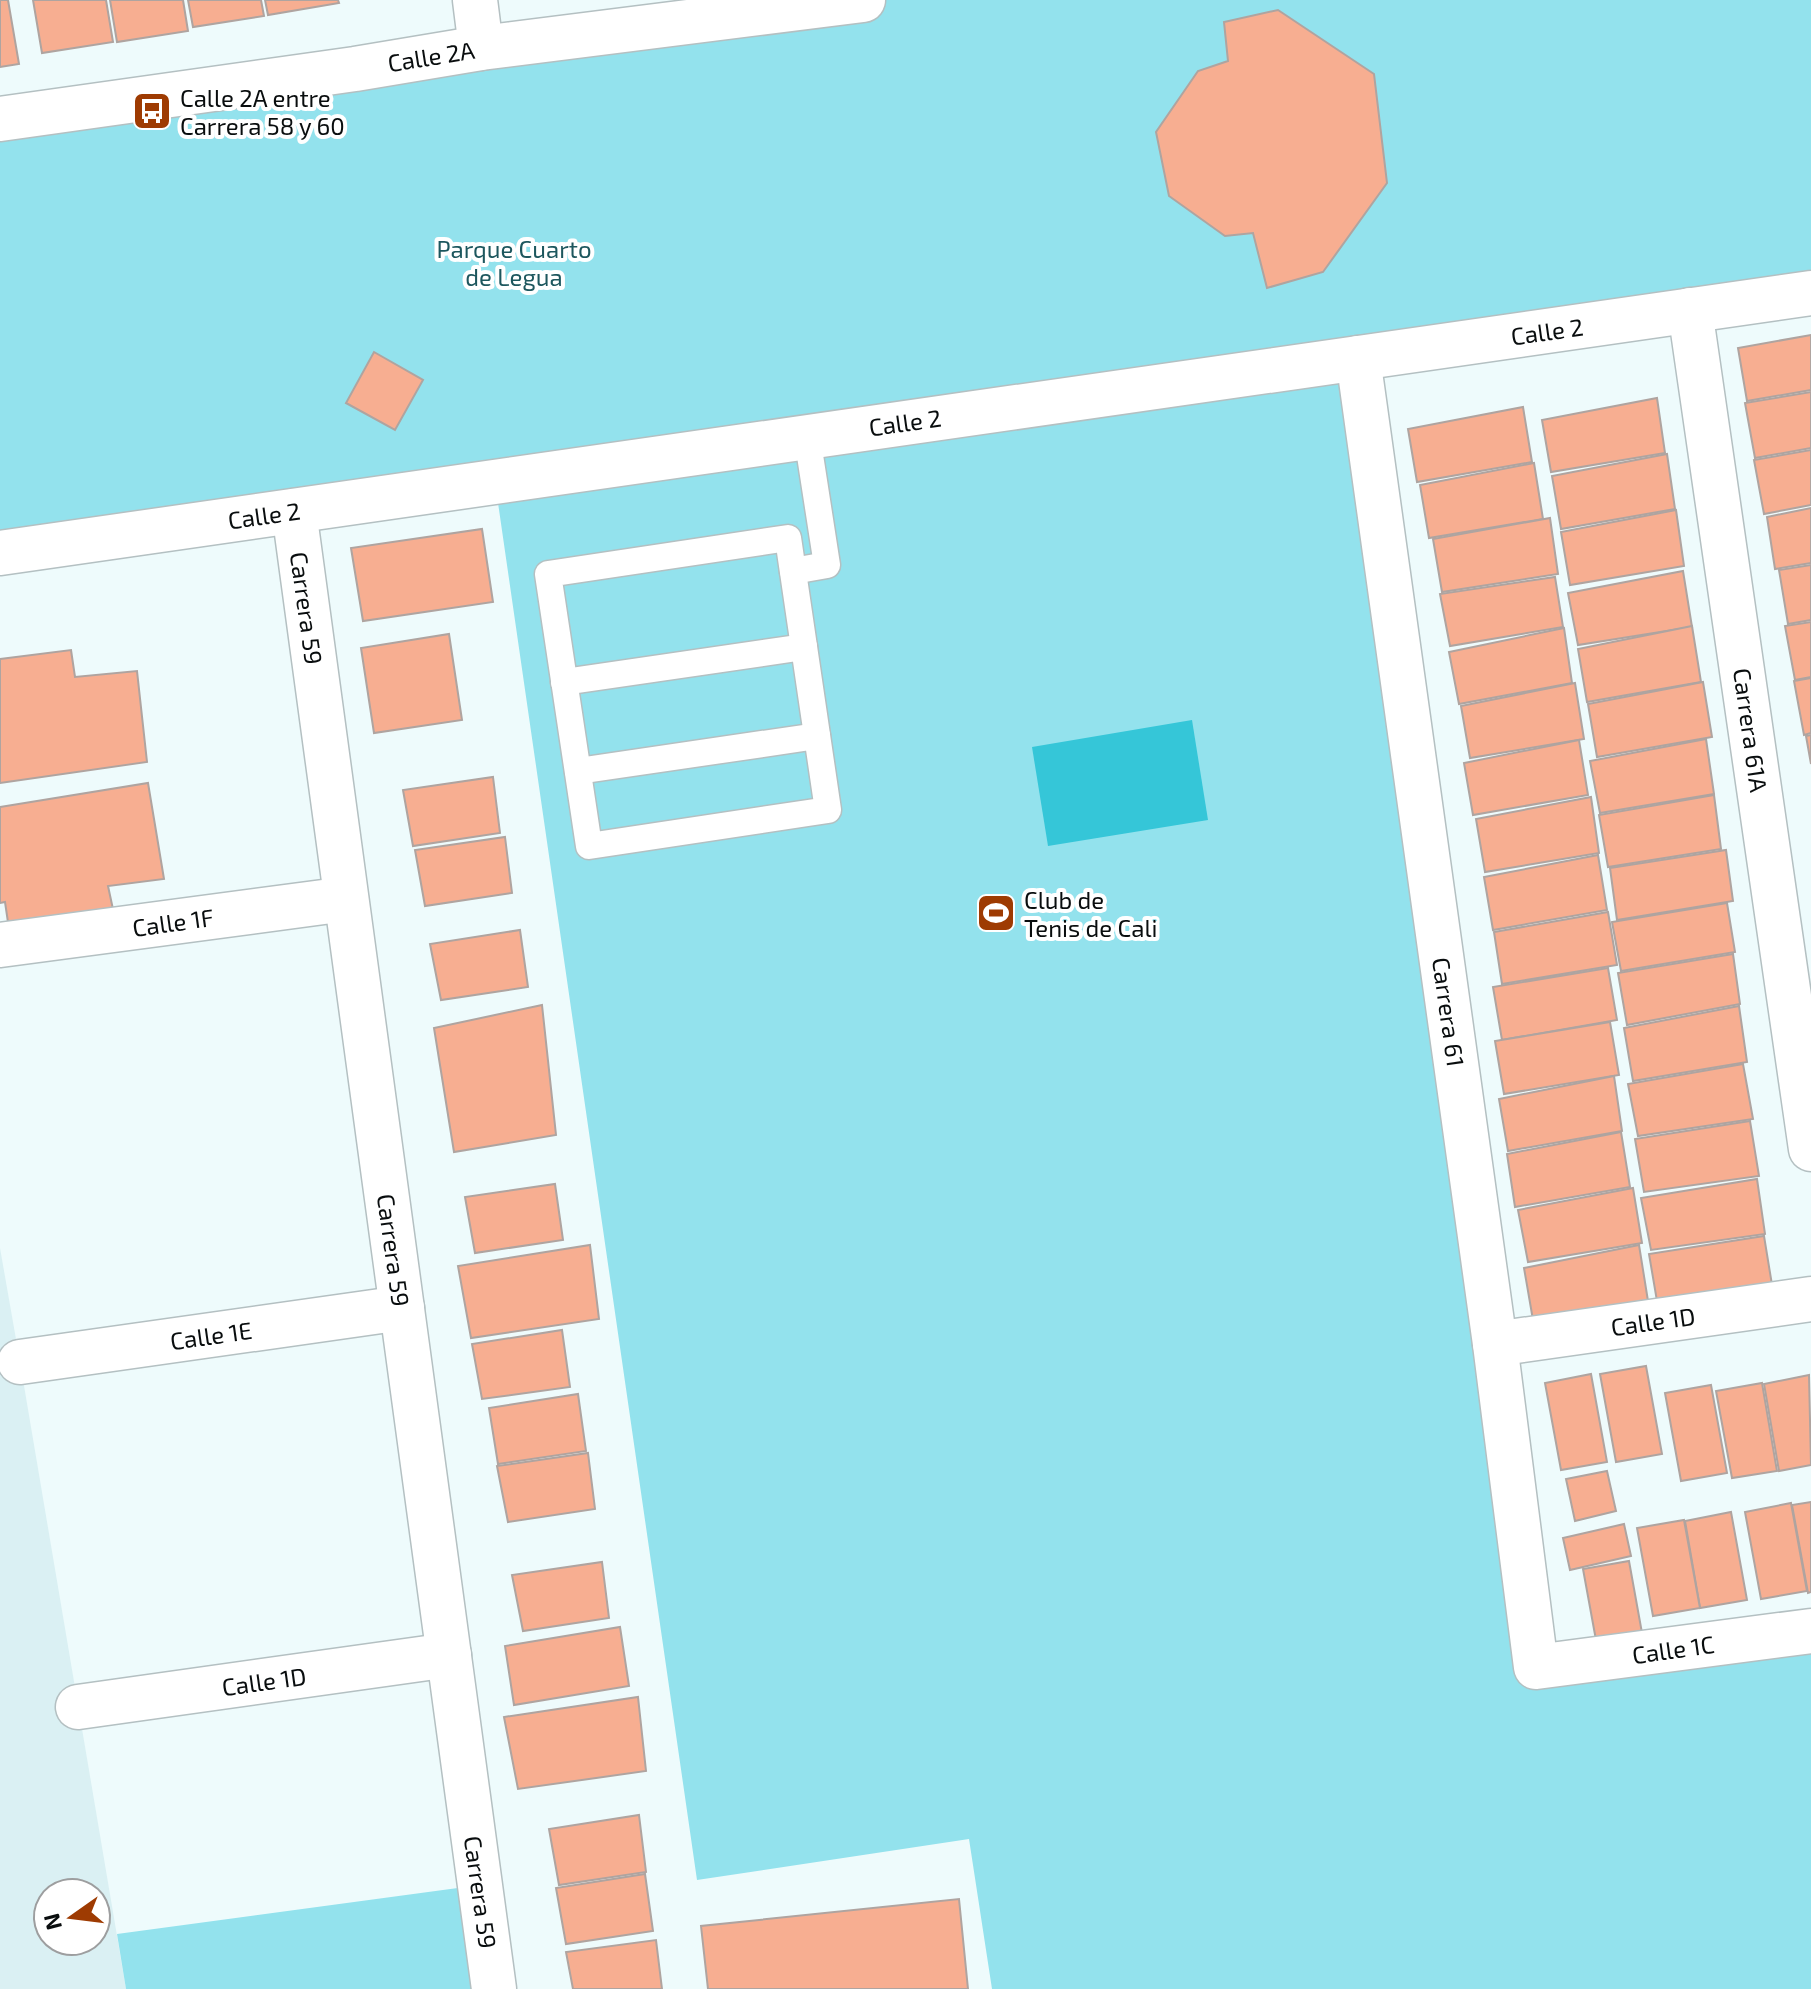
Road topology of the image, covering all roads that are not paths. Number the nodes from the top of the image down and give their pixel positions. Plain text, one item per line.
1 (475, 0) edge
2 (863, 0) edge
3 (481, 48) junction
4 (0, 119) edge
5 (1811, 293) edge
6 (1690, 310) junction
7 (1358, 358) junction
8 (807, 436) junction
9 (294, 511) junction
10 (0, 553) edge
11 (793, 571) junction
12 (804, 647) junction
13 (564, 682) junction
14 (817, 736) junction
15 (578, 771) junction
16 (346, 899) junction
17 (0, 945) edge
18 (1811, 1149) edge
19 (1811, 1299) edge
20 (402, 1308) junction
21 (1495, 1344) junction
22 (20, 1362) dead end
23 (1811, 1631) edge
24 (449, 1655) junction
25 (1536, 1667) joint
26 (78, 1707) dead end
27 (494, 1989) edge

1 - 3 street
2 - 3 street, Calle 2A
3 - 4 street, Calle 2A
5 - 6 street, Calle 2
6 - 7 street, Calle 2
6 - 18 street, Carrera 61A
7 - 8 street, Calle 2
7 - 21 street, Carrera 61
8 - 9 street, Calle 2
8 - 11 lane
9 - 10 street, Calle 2
9 - 16 street, Carrera 59
11 - 12 lane
11 - 13 lane
12 - 13 lane
12 - 14 lane
13 - 15 lane
14 - 15 lane
14 - 15 lane
16 - 17 street, Calle 1F
16 - 20 street, Carrera 59
19 - 21 street, Calle 1D
20 - 22 street, Calle 1E
20 - 24 street, Carrera 59
21 - 25 street, Carrera 61
23 - 25 street, Calle 1C
24 - 26 street, Calle 1D
24 - 27 street, Carrera 59

